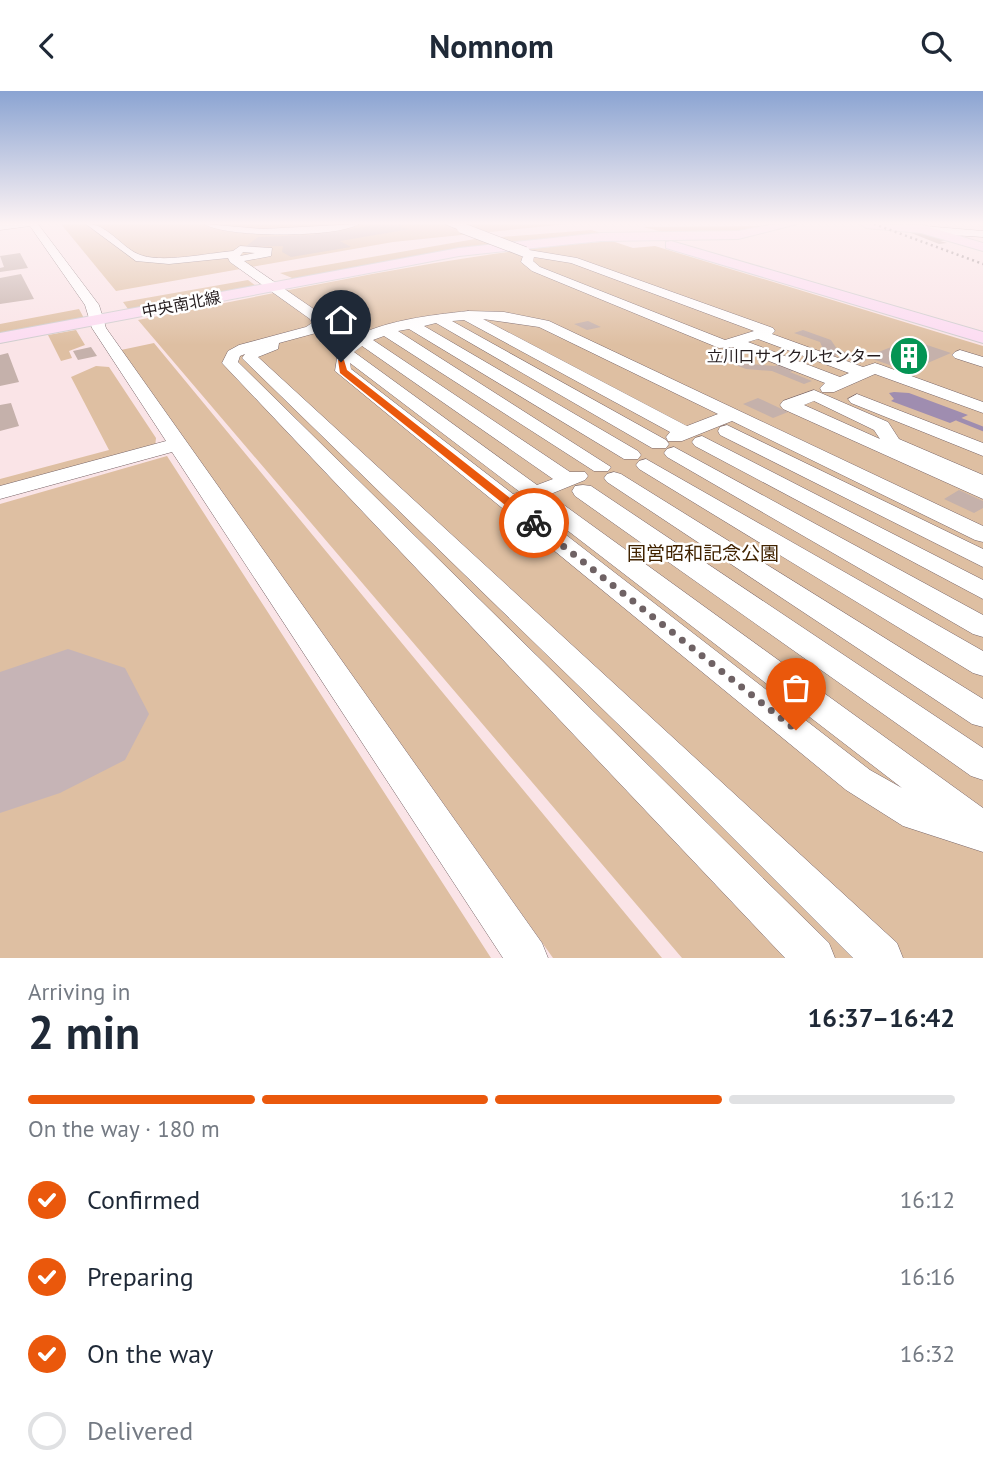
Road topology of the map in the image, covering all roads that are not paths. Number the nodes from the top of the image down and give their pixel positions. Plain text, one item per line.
1 (64, 264) edge
2 (244, 264) edge
3 (341, 264) edge
4 (374, 264) edge
5 (532, 264) edge
6 (585, 264) edge
7 (742, 264) edge
8 (768, 264) edge
9 (265, 281) junction
10 (189, 287) dead end
11 (99, 309) junction
12 (465, 315) junction
13 (438, 319) junction
14 (0, 321) edge
15 (414, 325) junction
16 (387, 331) junction
17 (758, 334) junction
18 (983, 336) edge
19 (0, 338) edge
20 (734, 342) junction
21 (354, 346) junction
22 (960, 355) dead end
23 (983, 362) edge
24 (863, 373) junction
25 (839, 383) junction
26 (983, 408) edge
27 (705, 433) junction
28 (178, 444) junction
29 (983, 450) edge
30 (639, 460) junction
31 (608, 472) junction
32 (983, 484) edge
33 (575, 485) junction
34 (983, 492) edge
35 (0, 493) edge
36 (530, 504) junction
37 (983, 534) edge
38 (983, 559) edge
39 (983, 591) edge
40 (983, 627) edge
41 (983, 665) edge
42 (983, 715) edge
43 (983, 765) edge
44 (983, 829) edge
45 (983, 835) edge
46 (527, 958) edge
47 (814, 958) edge
48 (882, 958) edge

1 - 11 street
2 - 9 street
3 - 9 main road, 中央南北線
4 - 9 main road, 中央南北線
5 - 20 street
6 - 17 street
7 - 18 main road
8 - 18 main road
9 - 10 main road, 中央南北線
9 - 11 main road, 中央南北線
9 - 47 street
9 - 48 street
11 - 14 main road, 中央南北線
11 - 19 main road, 中央南北線
11 - 28 street
12 - 13 street
12 - 27 street
12 - 27 street
13 - 15 street
13 - 27 street
15 - 16 street
15 - 30 street
16 - 21 street
16 - 31 street
17 - 20 street
17 - 24 street
20 - 25 street
21 - 33 street
21 - 36 street
22 - 23 street
24 - 25 street
24 - 26 street
25 - 29 street
27 - 30 street
27 - 37 street
27 - 38 street
27 - 39 street
27 - 40 street
28 - 35 street
28 - 46 street
30 - 31 street
30 - 41 street
31 - 33 street
31 - 42 street
32 - 34 street
33 - 36 street
33 - 43 street
36 - 44 street
36 - 45 street

